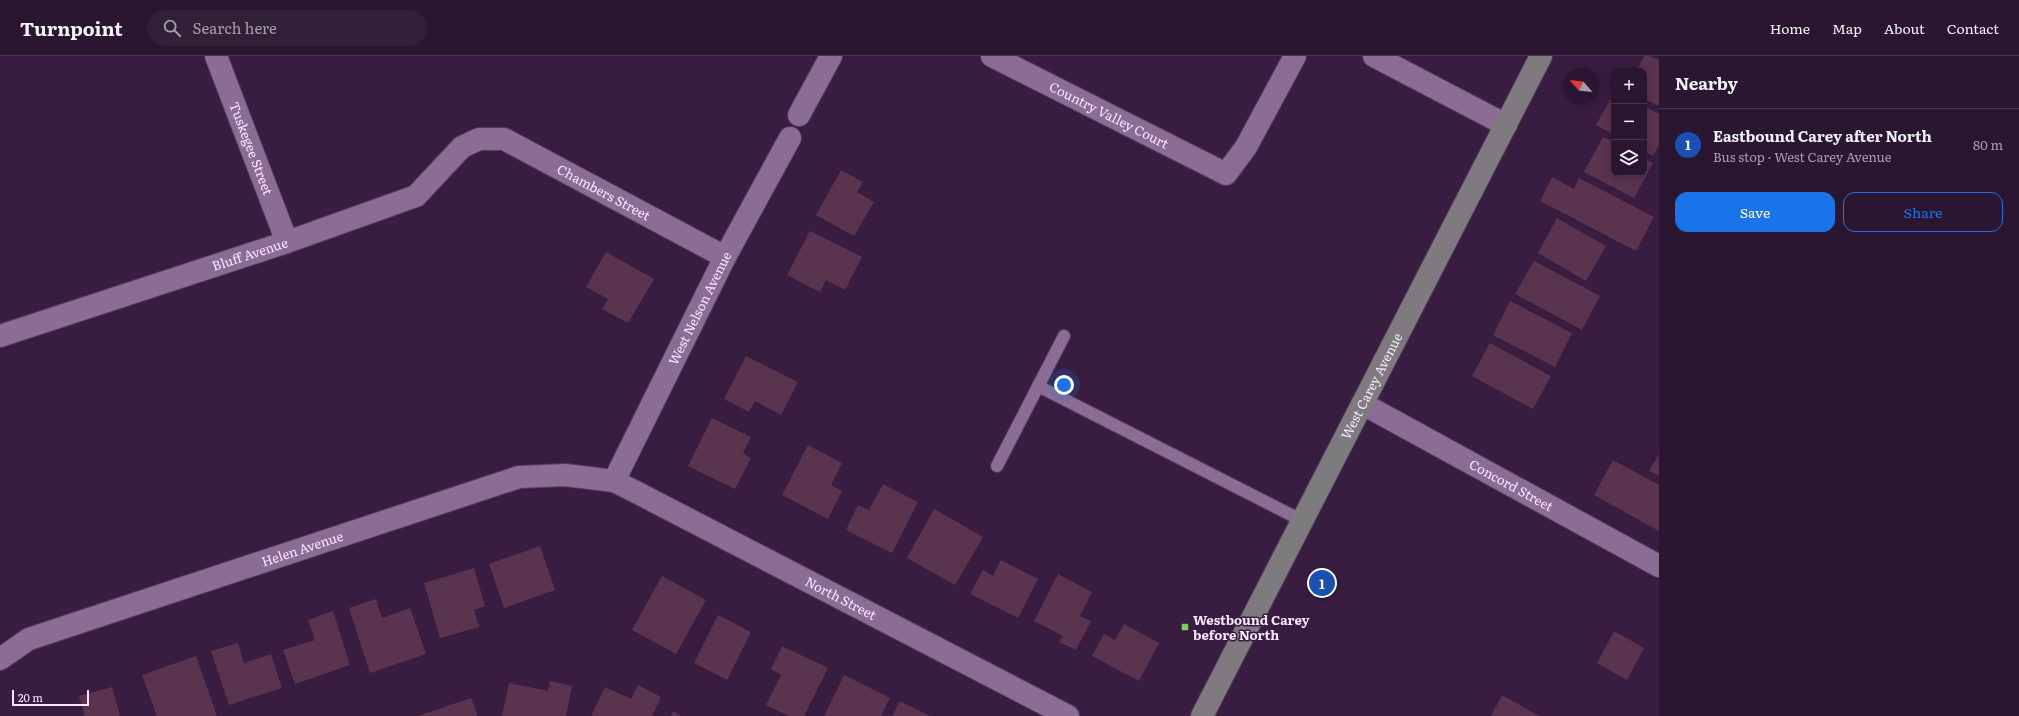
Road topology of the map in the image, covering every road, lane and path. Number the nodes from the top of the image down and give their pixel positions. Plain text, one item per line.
1 (216, 56) edge
2 (831, 56) edge
3 (992, 56) edge
4 (1295, 56) edge
5 (1374, 56) edge
6 (1541, 56) edge
7 (799, 115) dead end
8 (1506, 126) junction
9 (479, 138) joint
10 (790, 138) dead end
11 (287, 242) junction
12 (725, 257) junction
13 (0, 336) edge
14 (1064, 336) dead end
15 (1038, 386) junction
16 (1363, 404) junction
17 (997, 466) dead end
18 (614, 481) junction
19 (1303, 521) junction
20 (1659, 566) edge
21 (0, 659) edge
22 (1068, 716) edge
23 (1202, 716) edge

1 - 11 street, Tuskegee Street
2 - 7 street
3 - 4 street, Country Valley Court
5 - 8 street
6 - 8 main road, West Carey Avenue
8 - 16 main road, West Carey Avenue
9 - 11 street, Bluff Avenue
9 - 12 street, Chambers Street
10 - 12 street, West Nelson Avenue
11 - 13 street, Bluff Avenue
12 - 18 street, West Nelson Avenue
14 - 15 lane
15 - 17 lane
15 - 19 lane
16 - 19 main road, West Carey Avenue
16 - 20 street, Concord Street
18 - 21 street, Helen Avenue
18 - 22 street, North Street
19 - 23 main road, West Carey Avenue

